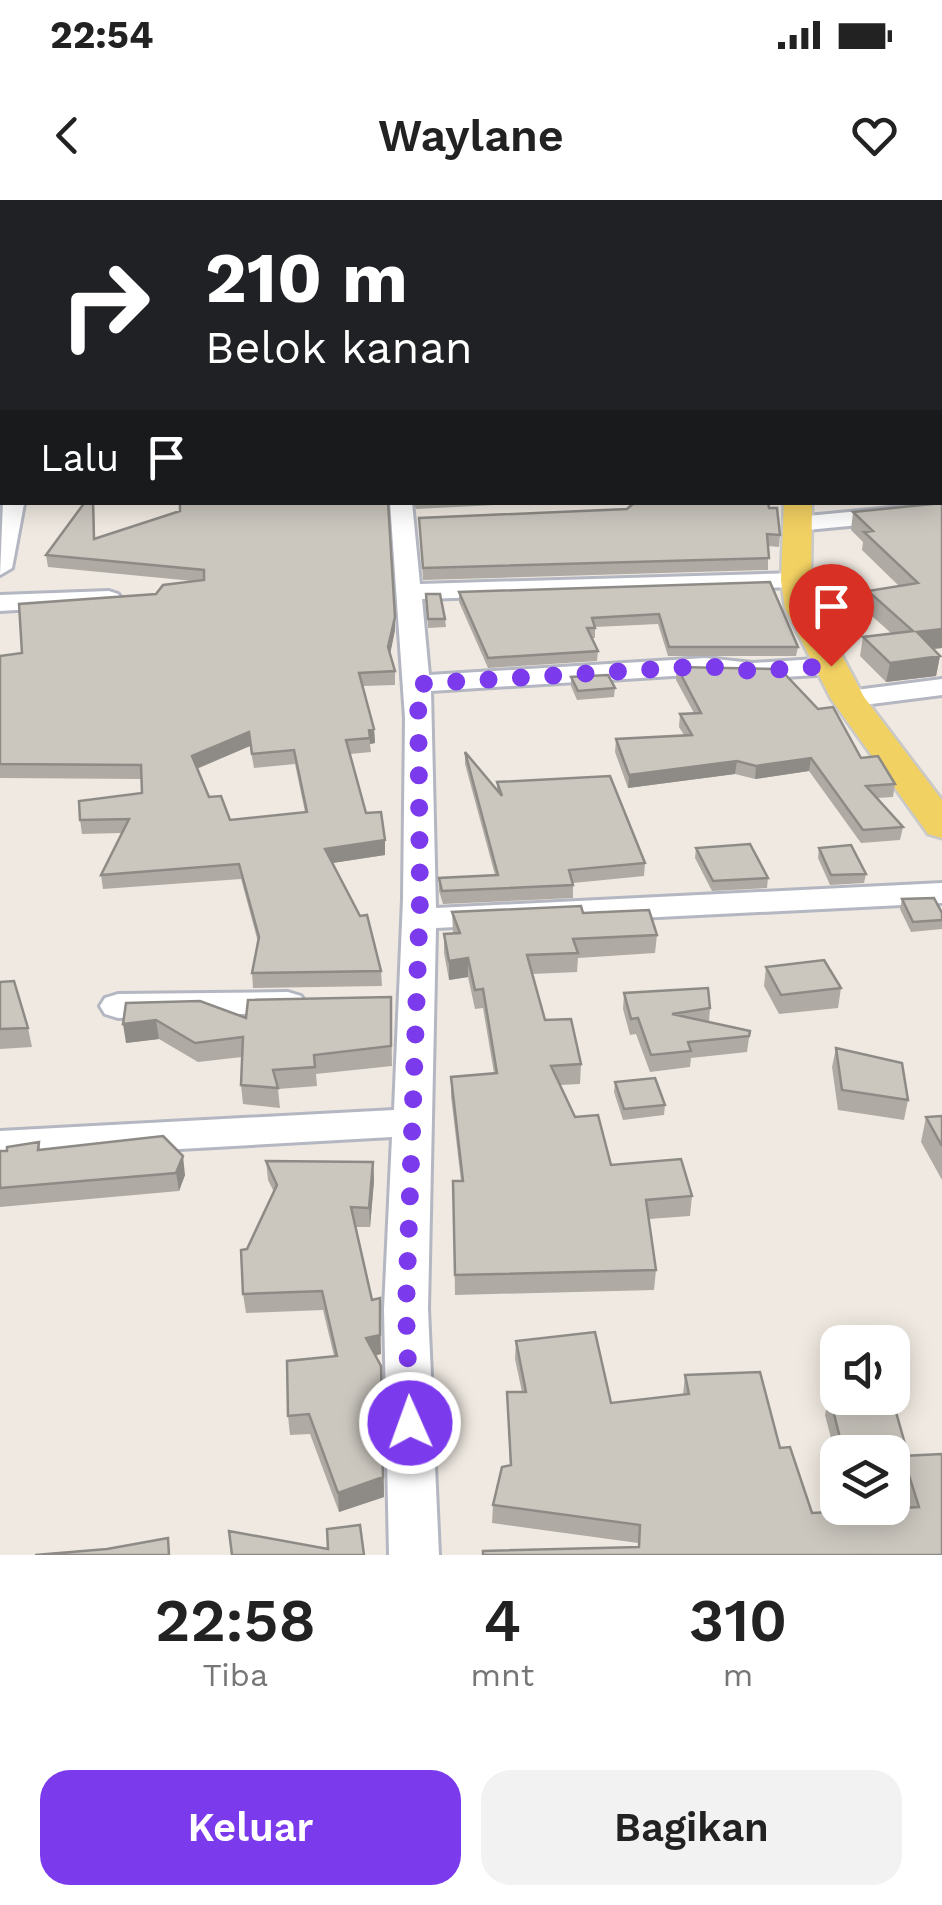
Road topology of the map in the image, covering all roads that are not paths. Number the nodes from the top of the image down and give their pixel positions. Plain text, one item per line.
1 (13, 505) edge
2 (942, 510) edge
3 (797, 513) edge
4 (408, 514) edge
5 (0, 568) edge
6 (796, 580) junction
7 (406, 592) junction
8 (129, 598) edge
9 (0, 603) edge
10 (831, 666) junction
11 (418, 684) junction
12 (942, 687) edge
13 (848, 699) junction
14 (939, 820) edge
15 (942, 893) edge
16 (420, 920) junction
17 (377, 1000) edge
18 (418, 1000) junction
19 (319, 1003) edge
20 (118, 1006) dead end
21 (415, 1122) junction
22 (0, 1145) edge
23 (414, 1555) edge

1 - 5 street
2 - 3 street
3 - 6 main road
4 - 7 street
6 - 7 street
6 - 10 main road
7 - 11 street
8 - 9 street
10 - 11 street
10 - 13 main road
11 - 16 street
12 - 13 street
13 - 14 main road
15 - 16 street
16 - 18 street
17 - 18 street
18 - 21 street
19 - 20 street
21 - 22 street
21 - 23 street

